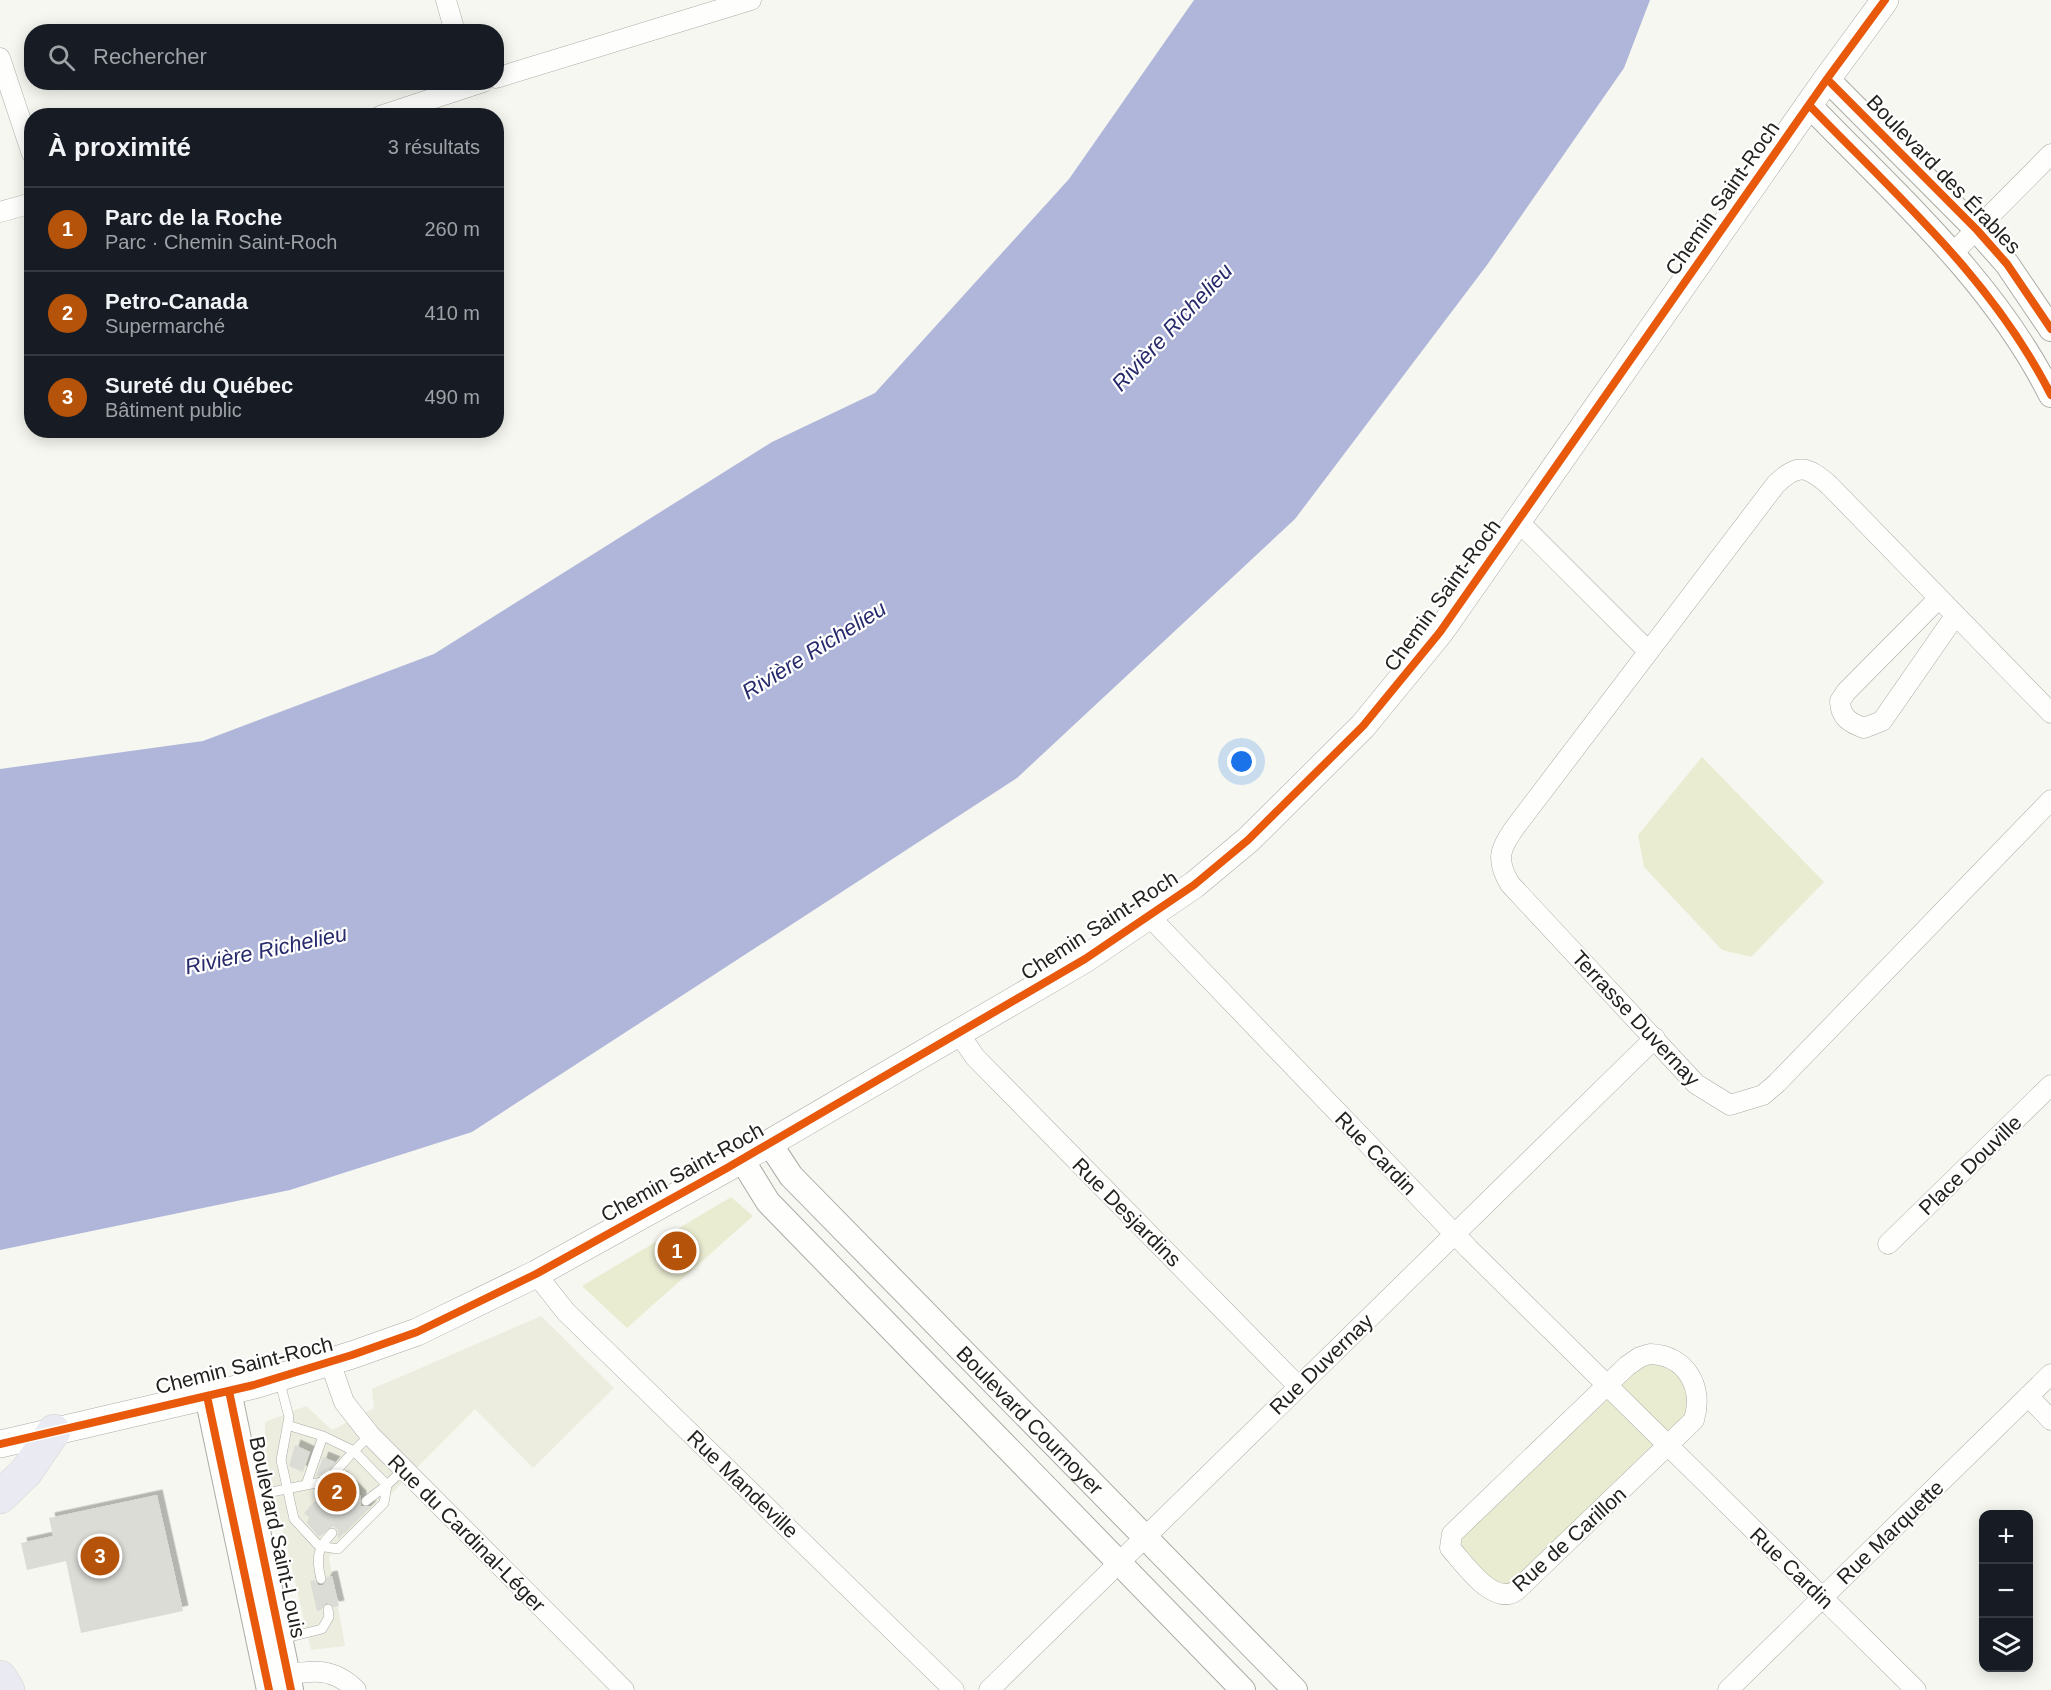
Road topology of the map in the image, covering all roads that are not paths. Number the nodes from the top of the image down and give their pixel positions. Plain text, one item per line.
1 (446, 0) edge
2 (751, 0) edge
3 (1885, 0) edge
4 (453, 24) edge
5 (0, 58) edge
6 (504, 76) edge
7 (1827, 79) junction
8 (458, 90) edge
9 (1809, 105) junction
10 (404, 108) edge
11 (24, 130) edge
12 (2051, 154) edge
13 (24, 205) edge
14 (0, 212) edge
15 (1977, 230) junction
16 (1954, 252) junction
17 (2051, 329) edge
18 (2051, 395) edge
19 (1518, 521) junction
20 (1938, 599) junction
21 (1955, 616) junction
22 (1648, 651) junction
23 (2051, 713) edge
24 (2051, 801) edge
25 (1150, 917) junction
26 (959, 1034) junction
27 (1655, 1038) junction
28 (2051, 1085) edge
29 (770, 1144) junction
30 (742, 1160) junction
31 (1455, 1234) junction
32 (1888, 1244) dead end
33 (536, 1274) junction
34 (330, 1362) junction
35 (2051, 1374) edge
36 (278, 1377) junction
37 (1607, 1385) junction
38 (1298, 1386) junction
39 (218, 1393) junction
40 (2028, 1396) junction
41 (2051, 1420) edge
42 (287, 1425) junction
43 (54, 1431) junction
44 (370, 1435) junction
45 (323, 1436) junction
46 (0, 1444) edge
47 (1668, 1447) junction
48 (354, 1451) junction
49 (404, 1469) junction
50 (306, 1485) junction
51 (387, 1485) junction
52 (287, 1488) junction
53 (252, 1496) junction
54 (0, 1497) edge
55 (366, 1501) dead end
56 (332, 1533) dead end
57 (1144, 1537) junction
58 (319, 1546) junction
59 (1118, 1563) junction
60 (321, 1579) dead end
61 (1823, 1598) junction
62 (328, 1609) dead end
63 (270, 1640) junction
64 (0, 1677) edge
65 (279, 1683) edge
66 (8, 1690) edge
67 (356, 1690) edge
68 (624, 1690) edge
69 (954, 1690) edge
70 (989, 1690) edge
71 (1243, 1690) edge
72 (1295, 1690) edge
73 (1728, 1690) edge
74 (1916, 1690) edge

1 - 4 street
2 - 6 street
3 - 7 main road, Chemin Saint-Roch
5 - 11 street
7 - 9 main road, Chemin Saint-Roch
7 - 15 street, Boulevard des Érables
8 - 10 street
9 - 16 street
9 - 19 main road, Chemin Saint-Roch
12 - 15 street
13 - 14 street
15 - 16 street
15 - 17 street, Boulevard des Érables
16 - 18 street
19 - 22 street
19 - 25 main road, Chemin Saint-Roch
20 - 21 street, Terrasse Duvernay
20 - 21 street
20 - 22 street, Terrasse Duvernay
21 - 23 street, Terrasse Duvernay
22 - 27 street, Terrasse Duvernay
24 - 27 street, Terrasse Duvernay
25 - 26 main road, Chemin Saint-Roch
25 - 31 street, Rue Cardin
26 - 29 main road, Chemin Saint-Roch
26 - 38 street, Rue Desjardins
27 - 31 street, Rue Duvernay
28 - 32 street, Place Douville
29 - 30 main road, Chemin Saint-Roch
29 - 57 street, Boulevard Cournoyer
30 - 33 main road, Chemin Saint-Roch
30 - 59 street, Boulevard Cournoyer
31 - 37 street, Rue Cardin
31 - 38 street, Rue Duvernay
33 - 34 main road, Chemin Saint-Roch
33 - 69 street, Rue Mandeville
34 - 36 main road, Chemin Saint-Roch
34 - 44 street, Rue du Cardinal-Léger
35 - 40 street, Rue Marquette
36 - 39 main road, Chemin Saint-Roch
36 - 42 lane
37 - 47 street, Rue Cardin
37 - 47 street
37 - 47 street, Rue de Carillon
38 - 57 street, Rue Duvernay
39 - 43 main road, Chemin Saint-Roch
39 - 53 street, Boulevard Saint-Louis
39 - 63 street, Boulevard Saint-Louis
40 - 41 street
40 - 61 street, Rue Marquette
42 - 45 lane
42 - 52 lane
43 - 46 main road, Chemin Saint-Roch
43 - 54 highway
44 - 48 lane
44 - 49 street, Rue du Cardinal-Léger
45 - 48 lane
45 - 50 lane
47 - 61 street, Rue Cardin
48 - 50 lane
48 - 51 lane
49 - 51 lane
49 - 68 street, Rue du Cardinal-Léger
50 - 52 lane
51 - 55 lane
51 - 58 lane
52 - 53 lane
52 - 58 lane
53 - 63 street, Boulevard Saint-Louis
56 - 58 lane
57 - 59 street, Rue Duvernay
57 - 72 street, Boulevard Cournoyer
58 - 60 lane
59 - 70 street, Rue Duvernay
59 - 71 street, Boulevard Cournoyer
61 - 73 street, Rue Marquette
61 - 74 street, Rue Cardin
62 - 63 lane
63 - 65 street, Boulevard Saint-Louis
64 - 66 highway
65 - 67 street

